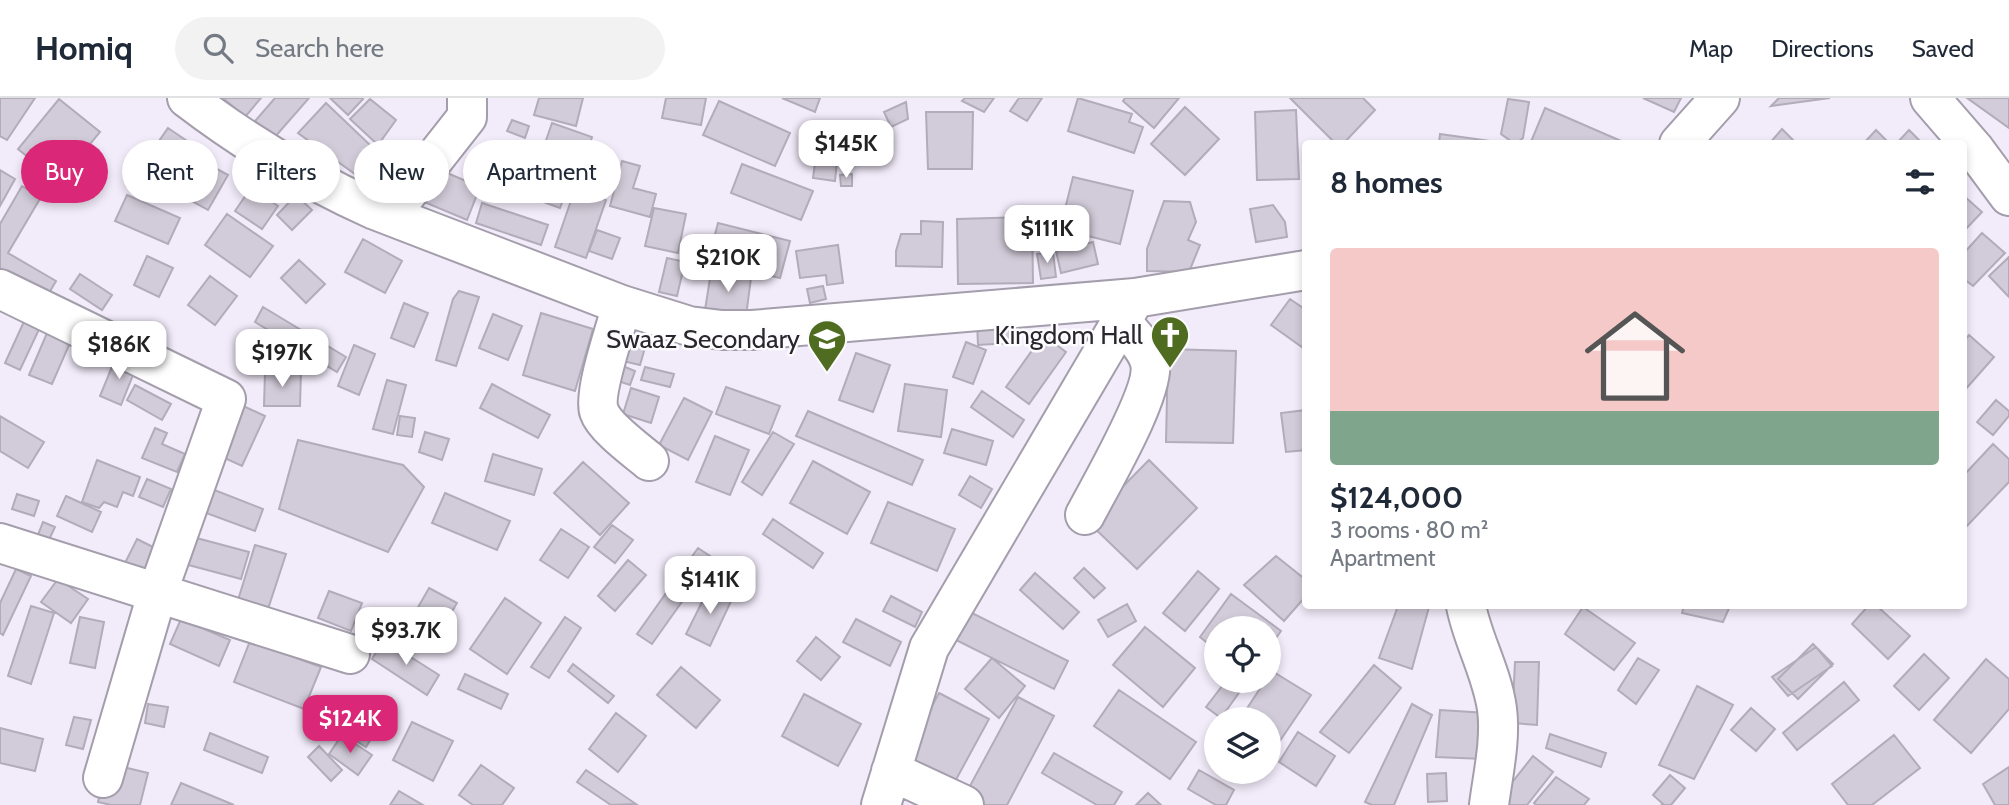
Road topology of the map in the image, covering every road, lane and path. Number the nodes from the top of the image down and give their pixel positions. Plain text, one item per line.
1 (187, 98) edge
2 (467, 98) edge
3 (1720, 98) edge
4 (1930, 98) edge
5 (1683, 140) edge
6 (1966, 140) edge
7 (1967, 141) edge
8 (2009, 196) edge
9 (390, 215) junction
10 (1302, 272) edge
11 (0, 289) edge
12 (622, 305) junction
13 (1129, 310) junction
14 (649, 461) dead end
15 (1085, 515) dead end
16 (0, 542) edge
17 (157, 594) junction
18 (1466, 609) edge
19 (350, 654) dead end
20 (103, 778) dead end
21 (886, 788) edge
22 (964, 805) edge
23 (1489, 805) edge

1 - 9 street
2 - 9 street
3 - 5 street
4 - 6 street
7 - 8 street
9 - 12 street
10 - 13 street
11 - 17 street
12 - 13 street
12 - 14 street
13 - 15 street
13 - 21 street
16 - 17 street
17 - 19 street
17 - 20 street
18 - 23 street
21 - 22 street

